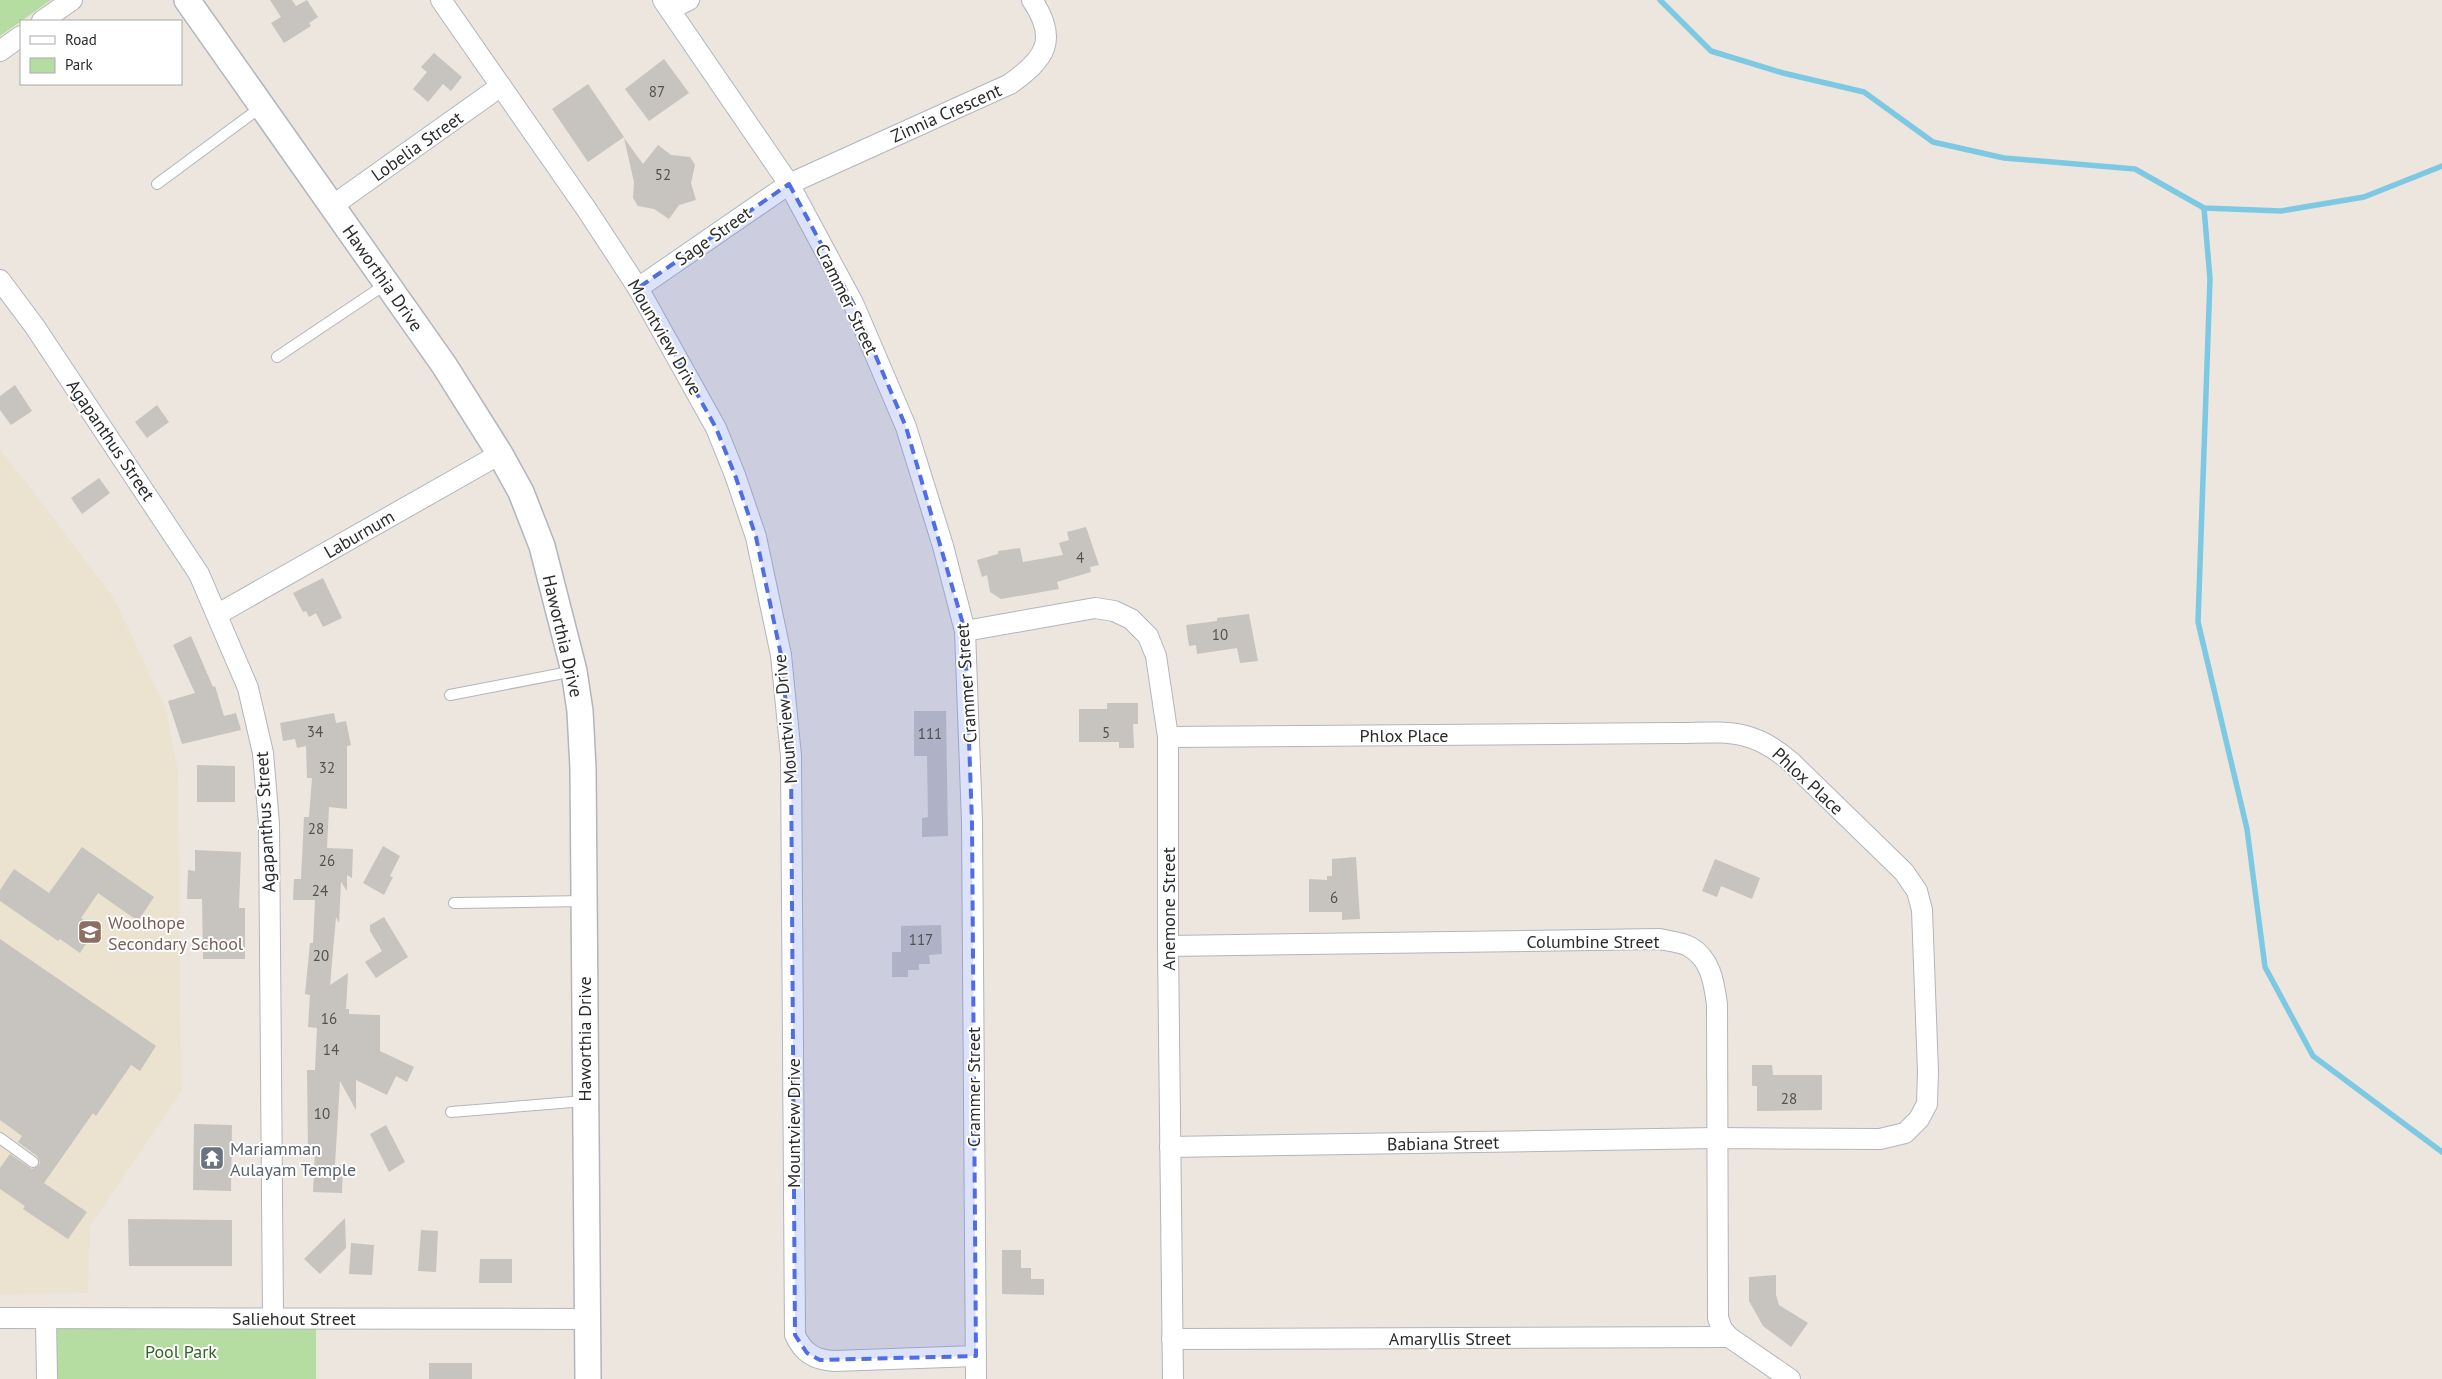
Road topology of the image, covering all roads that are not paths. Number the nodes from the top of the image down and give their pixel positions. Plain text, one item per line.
1 (72, 0) edge
2 (187, 0) edge
3 (441, 0) edge
4 (689, 0) edge
5 (1032, 0) edge
6 (666, 4) edge
7 (43, 20) edge
8 (20, 37) edge
9 (0, 51) edge
10 (502, 86) junction
11 (262, 107) junction
12 (158, 184) dead end
13 (789, 184) junction
14 (332, 206) junction
15 (0, 280) edge
16 (386, 284) junction
17 (638, 288) junction
18 (277, 357) dead end
19 (500, 454) junction
20 (218, 614) junction
21 (965, 632) junction
22 (574, 671) junction
23 (450, 695) dead end
24 (1168, 737) junction
25 (584, 901) junction
26 (454, 903) dead end
27 (1168, 946) junction
28 (585, 1101) junction
29 (451, 1112) dead end
30 (0, 1138) edge
31 (1716, 1138) junction
32 (1170, 1147) junction
33 (33, 1162) dead end
34 (273, 1317) junction
35 (0, 1318) edge
36 (46, 1319) junction
37 (588, 1319) junction
38 (1729, 1337) junction
39 (1172, 1339) junction
40 (976, 1356) junction
41 (47, 1379) edge
42 (588, 1379) edge
43 (976, 1379) edge
44 (1173, 1379) edge
45 (1790, 1379) edge

1 - 7 street
2 - 11 street, Haworthia Drive
3 - 10 street, Mountview Drive
4 - 6 street
5 - 13 street, Zinnia Crescent
6 - 13 street, Crammer Street
8 - 9 street
10 - 14 street, Lobelia Street
10 - 17 street, Mountview Drive
11 - 12 lane
11 - 14 street, Haworthia Drive
13 - 17 street, Sage Street
13 - 21 street, Crammer Street
14 - 16 street, Haworthia Drive
15 - 20 street, Agapanthus Street
16 - 18 lane
16 - 19 street, Haworthia Drive
17 - 40 street, Mountview Drive
19 - 20 street, Laburnum
19 - 22 street, Haworthia Drive
20 - 34 street, Agapanthus Street
21 - 24 street, Anemone Street
21 - 40 street, Crammer Street
22 - 23 lane
22 - 25 street, Haworthia Drive
24 - 27 street, Anemone Street
24 - 31 street, Phlox Place
25 - 26 lane
25 - 28 street, Haworthia Drive
27 - 31 street, Columbine Street
27 - 32 street, Anemone Street
28 - 29 lane
28 - 37 street, Haworthia Drive
30 - 33 lane
31 - 32 street, Babiana Street
31 - 38 street, Columbine Street
32 - 39 street, Anemone Street
34 - 36 street, Saliehout Street
34 - 37 street, Saliehout Street
35 - 36 street, Saliehout Street
36 - 41 street
37 - 42 street, Haworthia Drive
38 - 39 street, Amaryllis Street
38 - 45 street
39 - 44 street, Anemone Street
40 - 43 street, Crammer Street

